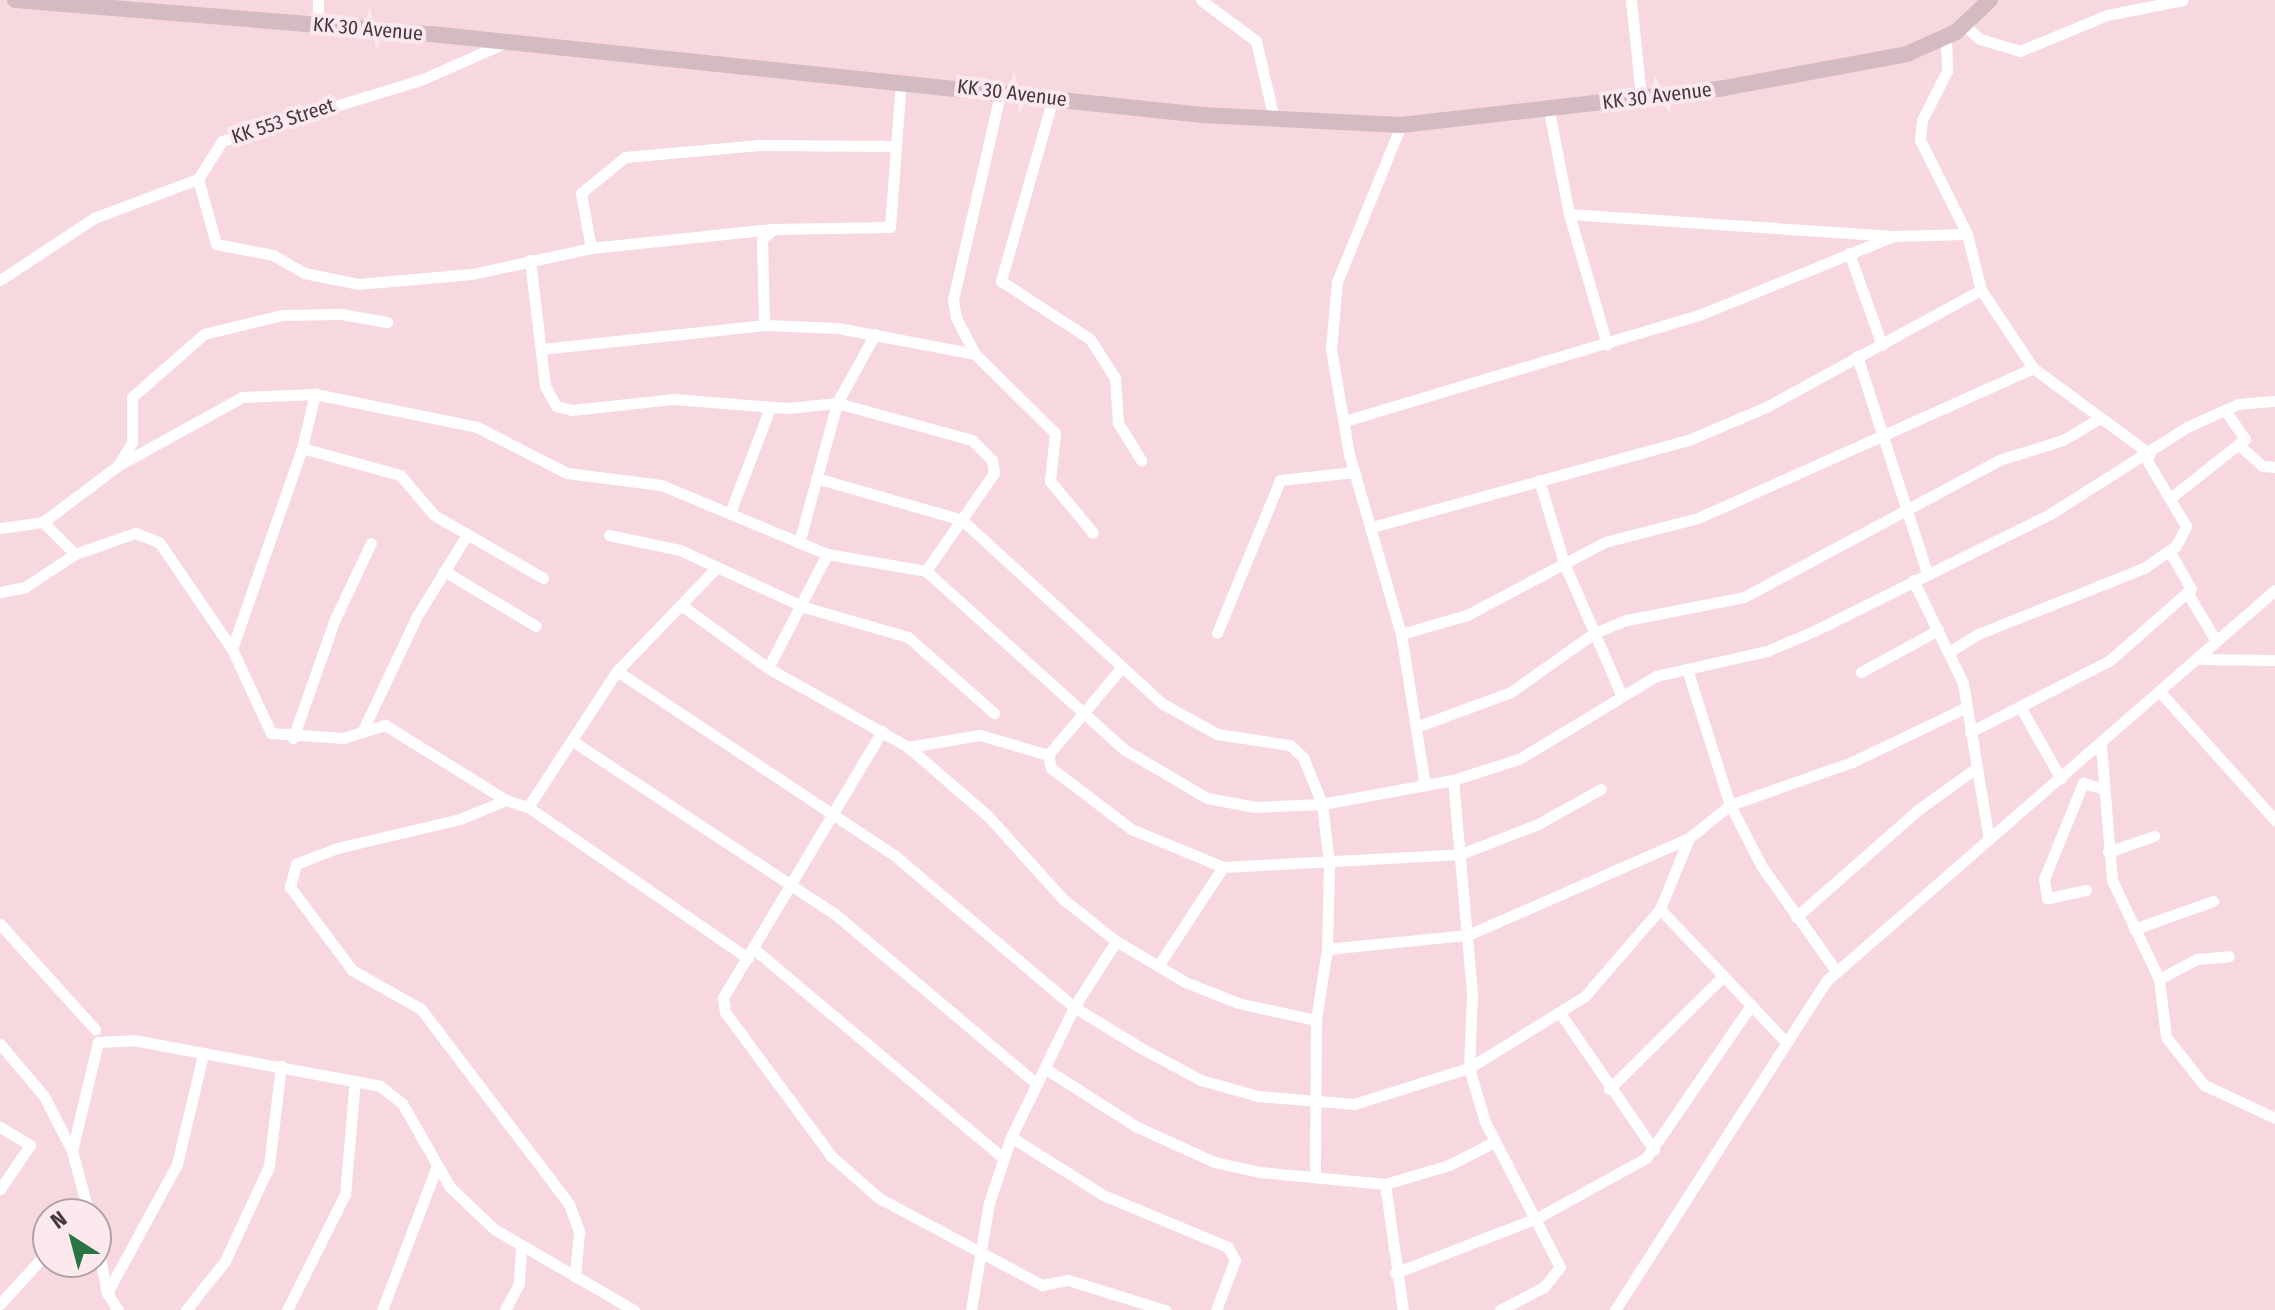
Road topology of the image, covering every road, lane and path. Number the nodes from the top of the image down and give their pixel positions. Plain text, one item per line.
1 (15, 0) edge
2 (318, 0) edge
3 (1201, 0) edge
4 (1631, 0) edge
5 (1990, 0) edge
6 (2183, 0) edge
7 (318, 25) junction
8 (1965, 26) junction
9 (1946, 38) junction
10 (506, 42) junction
11 (901, 82) junction
12 (1001, 90) junction
13 (1641, 96) junction
14 (1053, 98) junction
15 (1549, 111) junction
16 (1274, 119) junction
17 (1401, 125) junction
18 (892, 146) junction
19 (198, 179) junction
20 (1569, 214) junction
21 (773, 229) junction
22 (1967, 234) junction
23 (1894, 236) junction
24 (591, 248) junction
25 (1849, 253) junction
26 (530, 260) junction
27 (0, 280) edge
28 (1981, 290) junction
29 (387, 322) dead end
30 (764, 325) junction
31 (875, 334) junction
32 (1607, 345) junction
33 (1882, 345) junction
34 (541, 349) junction
35 (975, 354) junction
36 (1857, 356) junction
37 (2033, 368) junction
38 (315, 394) junction
39 (2275, 401) edge
40 (837, 403) junction
41 (770, 408) junction
42 (2225, 410) junction
43 (2100, 418) junction
44 (1345, 421) junction
45 (1879, 436) junction
46 (2239, 445) junction
47 (302, 448) junction
48 (2148, 455) junction
49 (1141, 460) dead end
50 (119, 465) junction
51 (2275, 467) edge
52 (1355, 472) junction
53 (816, 478) junction
54 (1539, 480) junction
55 (2173, 496) junction
56 (731, 510) junction
57 (1906, 513) junction
58 (962, 520) junction
59 (43, 522) junction
60 (1372, 527) junction
61 (0, 528) edge
62 (1093, 533) dead end
63 (609, 535) dead end
64 (466, 536) junction
65 (371, 543) dead end
66 (799, 543) junction
67 (2170, 552) junction
68 (75, 554) junction
69 (827, 554) junction
70 (1564, 563) junction
71 (717, 567) junction
72 (444, 571) junction
73 (926, 571) junction
74 (1927, 573) junction
75 (543, 578) dead end
76 (1913, 580) junction
77 (2275, 590) edge
78 (0, 592) edge
79 (2187, 592) junction
80 (681, 605) junction
81 (804, 607) junction
82 (536, 626) dead end
83 (1938, 630) junction
84 (1217, 633) dead end
85 (1594, 633) junction
86 (1401, 634) junction
87 (2213, 636) dead end
88 (232, 649) junction
89 (1949, 652) junction
90 (2200, 659) junction
91 (2275, 660) edge
92 (1122, 667) junction
93 (768, 668) junction
94 (1687, 669) junction
95 (617, 671) junction
96 (1861, 672) dead end
97 (2161, 693) junction
98 (1621, 694) junction
99 (1967, 707) junction
100 (2021, 708) junction
101 (994, 713) dead end
102 (1081, 714) junction
103 (1416, 727) junction
104 (363, 730) junction
105 (882, 731) junction
106 (1970, 732) junction
107 (293, 738) junction
108 (574, 742) junction
109 (2101, 746) junction
110 (908, 747) junction
111 (1048, 755) junction
112 (1976, 768) junction
113 (2061, 779) junction
114 (1453, 780) junction
115 (1425, 785) junction
116 (1601, 789) dead end
117 (2104, 789) junction
118 (506, 800) junction
119 (1322, 804) junction
120 (1730, 805) junction
121 (528, 807) junction
122 (830, 810) junction
123 (2275, 820) edge
124 (2154, 836) dead end
125 (1689, 838) junction
126 (1989, 840) junction
127 (2108, 852) junction
128 (1461, 854) junction
129 (1329, 864) junction
130 (1223, 867) junction
131 (793, 886) junction
132 (2086, 890) dead end
133 (2213, 901) dead end
134 (1660, 909) junction
135 (1796, 917) junction
136 (0, 924) edge
137 (2134, 929) junction
138 (1468, 935) junction
139 (1116, 941) junction
140 (1327, 949) junction
141 (751, 954) junction
142 (2229, 956) dead end
143 (1158, 966) junction
144 (1837, 972) junction
145 (1723, 976) junction
146 (2159, 979) junction
147 (1751, 1005) junction
148 (1074, 1007) junction
149 (1560, 1013) junction
150 (1316, 1020) junction
151 (95, 1029) dead end
152 (1785, 1041) junction
153 (0, 1044) edge
154 (203, 1055) junction
155 (281, 1066) junction
156 (1469, 1068) junction
157 (1046, 1069) junction
158 (355, 1080) junction
159 (1037, 1084) junction
160 (1609, 1089) junction
161 (1315, 1101) junction
162 (2275, 1118) edge
163 (0, 1127) edge
164 (1011, 1137) junction
165 (1494, 1142) junction
166 (1654, 1150) junction
167 (72, 1151) junction
168 (1003, 1158) junction
169 (437, 1166) junction
170 (1315, 1173) junction
171 (1385, 1184) junction
172 (0, 1189) edge
173 (83, 1198) edge
174 (1537, 1218) junction
175 (521, 1247) junction
176 (981, 1248) junction
177 (32, 1269) edge
178 (1395, 1273) junction
179 (575, 1277) junction
180 (104, 1278) edge
181 (107, 1293) junction
182 (610, 1297) junction
183 (0, 1304) edge
184 (187, 1309) edge
185 (118, 1310) edge
186 (287, 1310) edge
187 (382, 1310) edge
188 (505, 1310) edge
189 (603, 1310) edge
190 (634, 1310) edge
191 (971, 1310) edge
192 (1165, 1310) edge
193 (1216, 1310) edge
194 (1403, 1310) edge
195 (1500, 1310) edge
196 (1615, 1310) edge

1 - 7 main road, KK 30 Avenue
2 - 7 street
3 - 16 street
4 - 13 street
5 - 8 main road, KK 30 Avenue
6 - 8 street
7 - 10 main road, KK 30 Avenue
8 - 9 main road, KK 30 Avenue
9 - 13 main road, KK 30 Avenue
9 - 22 street
10 - 11 main road, KK 30 Avenue
10 - 19 street, KK 553 Street
11 - 12 main road, KK 30 Avenue
11 - 18 street
12 - 14 main road, KK 30 Avenue
12 - 35 street
13 - 15 main road, KK 30 Avenue
14 - 16 main road, KK 30 Avenue
14 - 49 street
15 - 17 main road, KK 30 Avenue
15 - 20 street
16 - 17 main road, KK 30 Avenue
17 - 44 street
18 - 21 street
18 - 24 street
19 - 26 street
19 - 27 street
20 - 23 street
20 - 32 street
21 - 24 street
21 - 30 street
22 - 23 street
22 - 28 street
23 - 25 street
24 - 26 street
25 - 32 street
25 - 33 street
26 - 34 street
28 - 33 street
28 - 37 street
29 - 50 street
30 - 31 street
30 - 34 street
31 - 35 street
31 - 40 street
32 - 44 street
33 - 36 street
34 - 41 street
35 - 62 street
36 - 45 street
36 - 54 street
37 - 43 street
37 - 45 street
38 - 47 street
38 - 50 street
38 - 56 street
39 - 42 street
40 - 41 street
40 - 53 street
40 - 58 street
41 - 56 street
42 - 46 street
42 - 48 street
43 - 48 street
43 - 57 street
44 - 52 street
45 - 57 street
45 - 70 street
46 - 51 street
46 - 55 street
47 - 64 street
47 - 88 street
48 - 55 street
48 - 74 street
50 - 59 street
52 - 60 street
52 - 84 street
53 - 58 street
53 - 66 street
54 - 60 street
54 - 70 street
55 - 67 street
56 - 66 street
57 - 74 street
57 - 85 street
58 - 73 street
58 - 92 street
59 - 61 street
59 - 68 street
60 - 86 street
63 - 71 street
64 - 72 street
64 - 75 street
65 - 107 street
66 - 69 street
67 - 79 street
67 - 89 street
68 - 78 street
68 - 88 street
69 - 73 street
69 - 81 street
70 - 85 street
70 - 86 street
71 - 80 street
71 - 81 street
72 - 82 street
72 - 104 street
73 - 102 street
74 - 76 street
76 - 83 street
76 - 94 street
77 - 90 street
79 - 87 street
79 - 100 street
80 - 93 street
80 - 95 street
81 - 93 street
81 - 101 street
83 - 89 street
83 - 96 street
85 - 98 street
85 - 103 street
86 - 103 street
88 - 107 street
89 - 99 street
90 - 91 street
90 - 97 street
92 - 102 street
92 - 119 street
93 - 105 street
94 - 98 street
94 - 120 street
95 - 108 street
95 - 122 street
97 - 109 street
97 - 123 street
98 - 114 street
99 - 106 street
99 - 120 street
100 - 106 street
100 - 113 street
102 - 111 street
102 - 119 street
103 - 115 street
104 - 107 street
104 - 118 street
105 - 110 street
105 - 122 street
106 - 112 street
108 - 121 street
108 - 131 street
109 - 113 street
109 - 117 street
110 - 111 street
110 - 139 street
111 - 130 street
112 - 126 street
112 - 135 street
113 - 126 street
114 - 115 street
114 - 128 street
115 - 119 street
116 - 128 street
117 - 127 street
117 - 132 street
118 - 121 street
118 - 179 street
119 - 129 street
120 - 125 street
120 - 135 street
121 - 141 street
122 - 131 street
122 - 148 street
124 - 127 street
125 - 134 street
125 - 138 street
126 - 144 street
127 - 137 street
128 - 129 street
128 - 138 street
129 - 130 street
129 - 140 street
130 - 143 street
131 - 141 street
131 - 159 street
133 - 137 street
134 - 145 street
134 - 149 street
135 - 144 street
136 - 151 street
137 - 146 street
138 - 140 street
138 - 156 street
139 - 143 street
139 - 148 street
140 - 150 street
141 - 168 street
141 - 176 street
142 - 146 street
143 - 150 street
144 - 152 street
145 - 147 street
145 - 160 street
146 - 162 street
147 - 152 street
147 - 166 street
148 - 157 street
148 - 161 street
149 - 156 street
149 - 160 street
150 - 161 street
152 - 196 street
153 - 167 street
154 - 155 street
154 - 167 street
154 - 181 street
155 - 158 street
155 - 184 street
156 - 161 street
156 - 165 street
157 - 159 street
157 - 170 street
158 - 169 street
158 - 186 street
159 - 164 street
160 - 166 street
161 - 170 street
163 - 172 street
164 - 168 street
164 - 193 street
165 - 171 street
165 - 174 street
166 - 174 street
167 - 173 street
168 - 176 street
169 - 175 street
169 - 187 street
170 - 171 street
171 - 178 street
174 - 178 street
174 - 195 street
175 - 179 street
175 - 188 street
176 - 191 street
176 - 192 street
177 - 183 street
178 - 194 street
179 - 182 street
180 - 181 street
181 - 185 street
182 - 189 street
182 - 190 street

